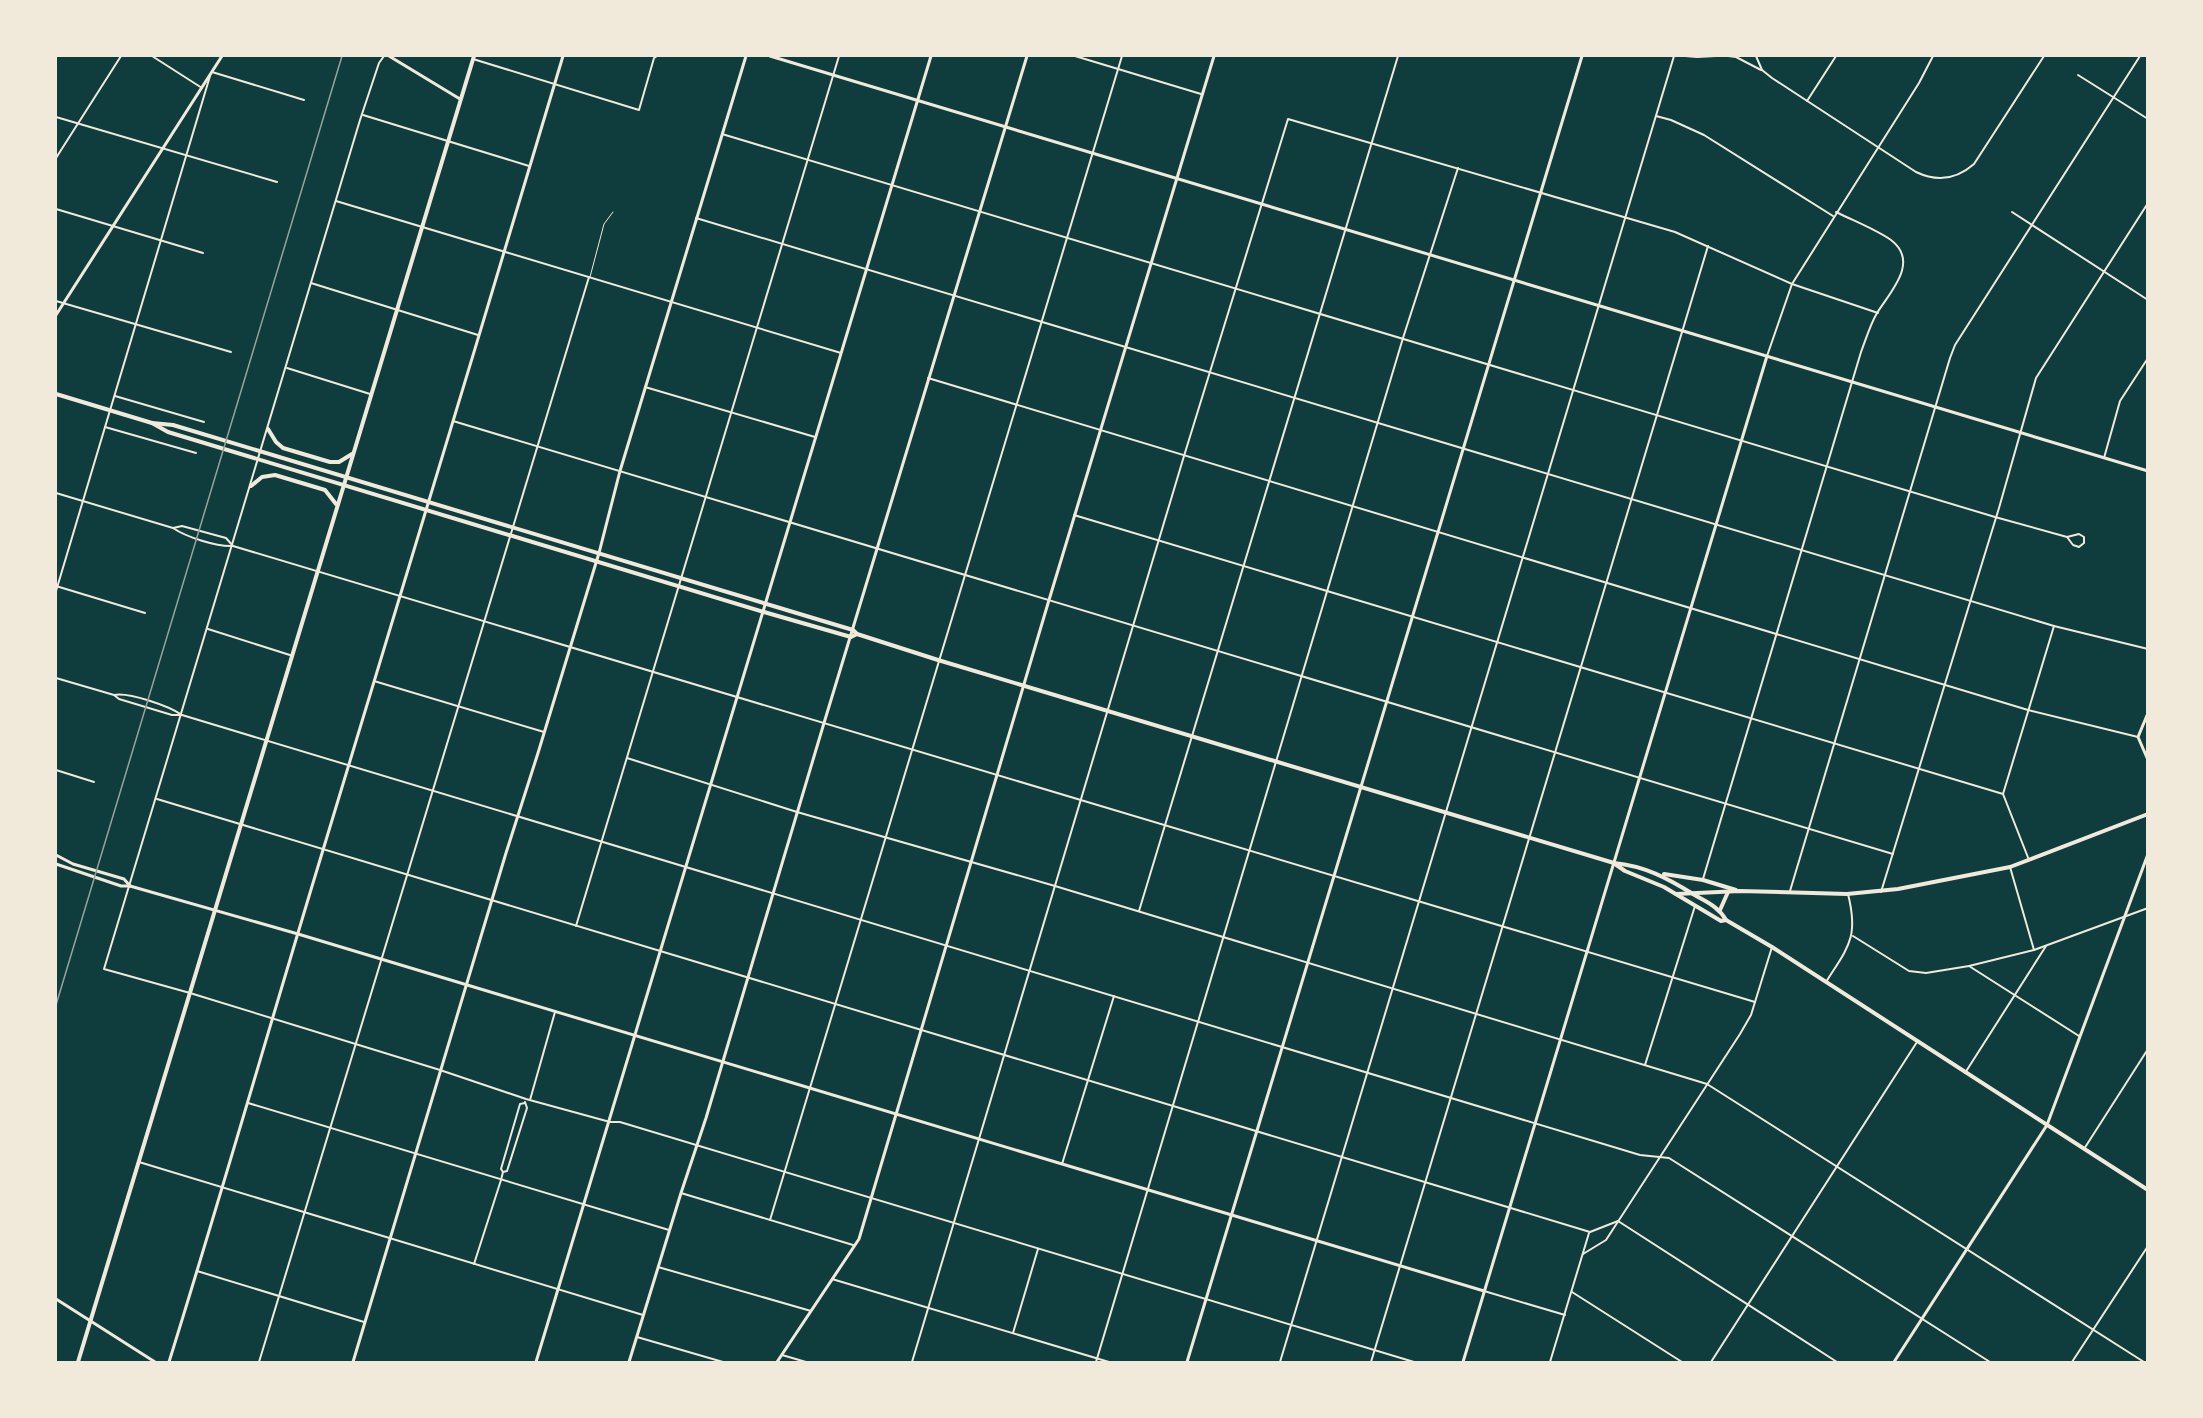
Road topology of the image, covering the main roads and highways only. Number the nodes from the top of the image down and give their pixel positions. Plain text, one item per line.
1 (473, 57) edge
2 (56, 394) edge
3 (152, 423) junction
4 (268, 429) road end
5 (352, 453) junction
6 (345, 477) junction
7 (343, 485) junction
8 (251, 486) road end
9 (336, 504) junction
10 (857, 634) junction
11 (2148, 814) edge
12 (1614, 863) junction
13 (1659, 874) junction
14 (1740, 891) junction
15 (1728, 892) junction
16 (1675, 894) junction
17 (1694, 894) junction
18 (1720, 910) junction
19 (1726, 920) junction
20 (2148, 1190) edge
21 (78, 1362) edge

1 - 5 main road
2 - 3 main road
3 - 6 main road
3 - 7 main road
4 - 5 main road
5 - 6 main road
6 - 7 main road
6 - 10 main road
7 - 9 main road
7 - 10 main road
8 - 9 main road
9 - 21 main road
10 - 12 main road
11 - 14 main road
12 - 13 main road
12 - 16 main road
13 - 14 main road
13 - 17 main road
14 - 15 main road
15 - 17 main road
15 - 18 main road
16 - 17 main road
16 - 19 main road
17 - 18 main road
18 - 19 main road
19 - 20 main road

